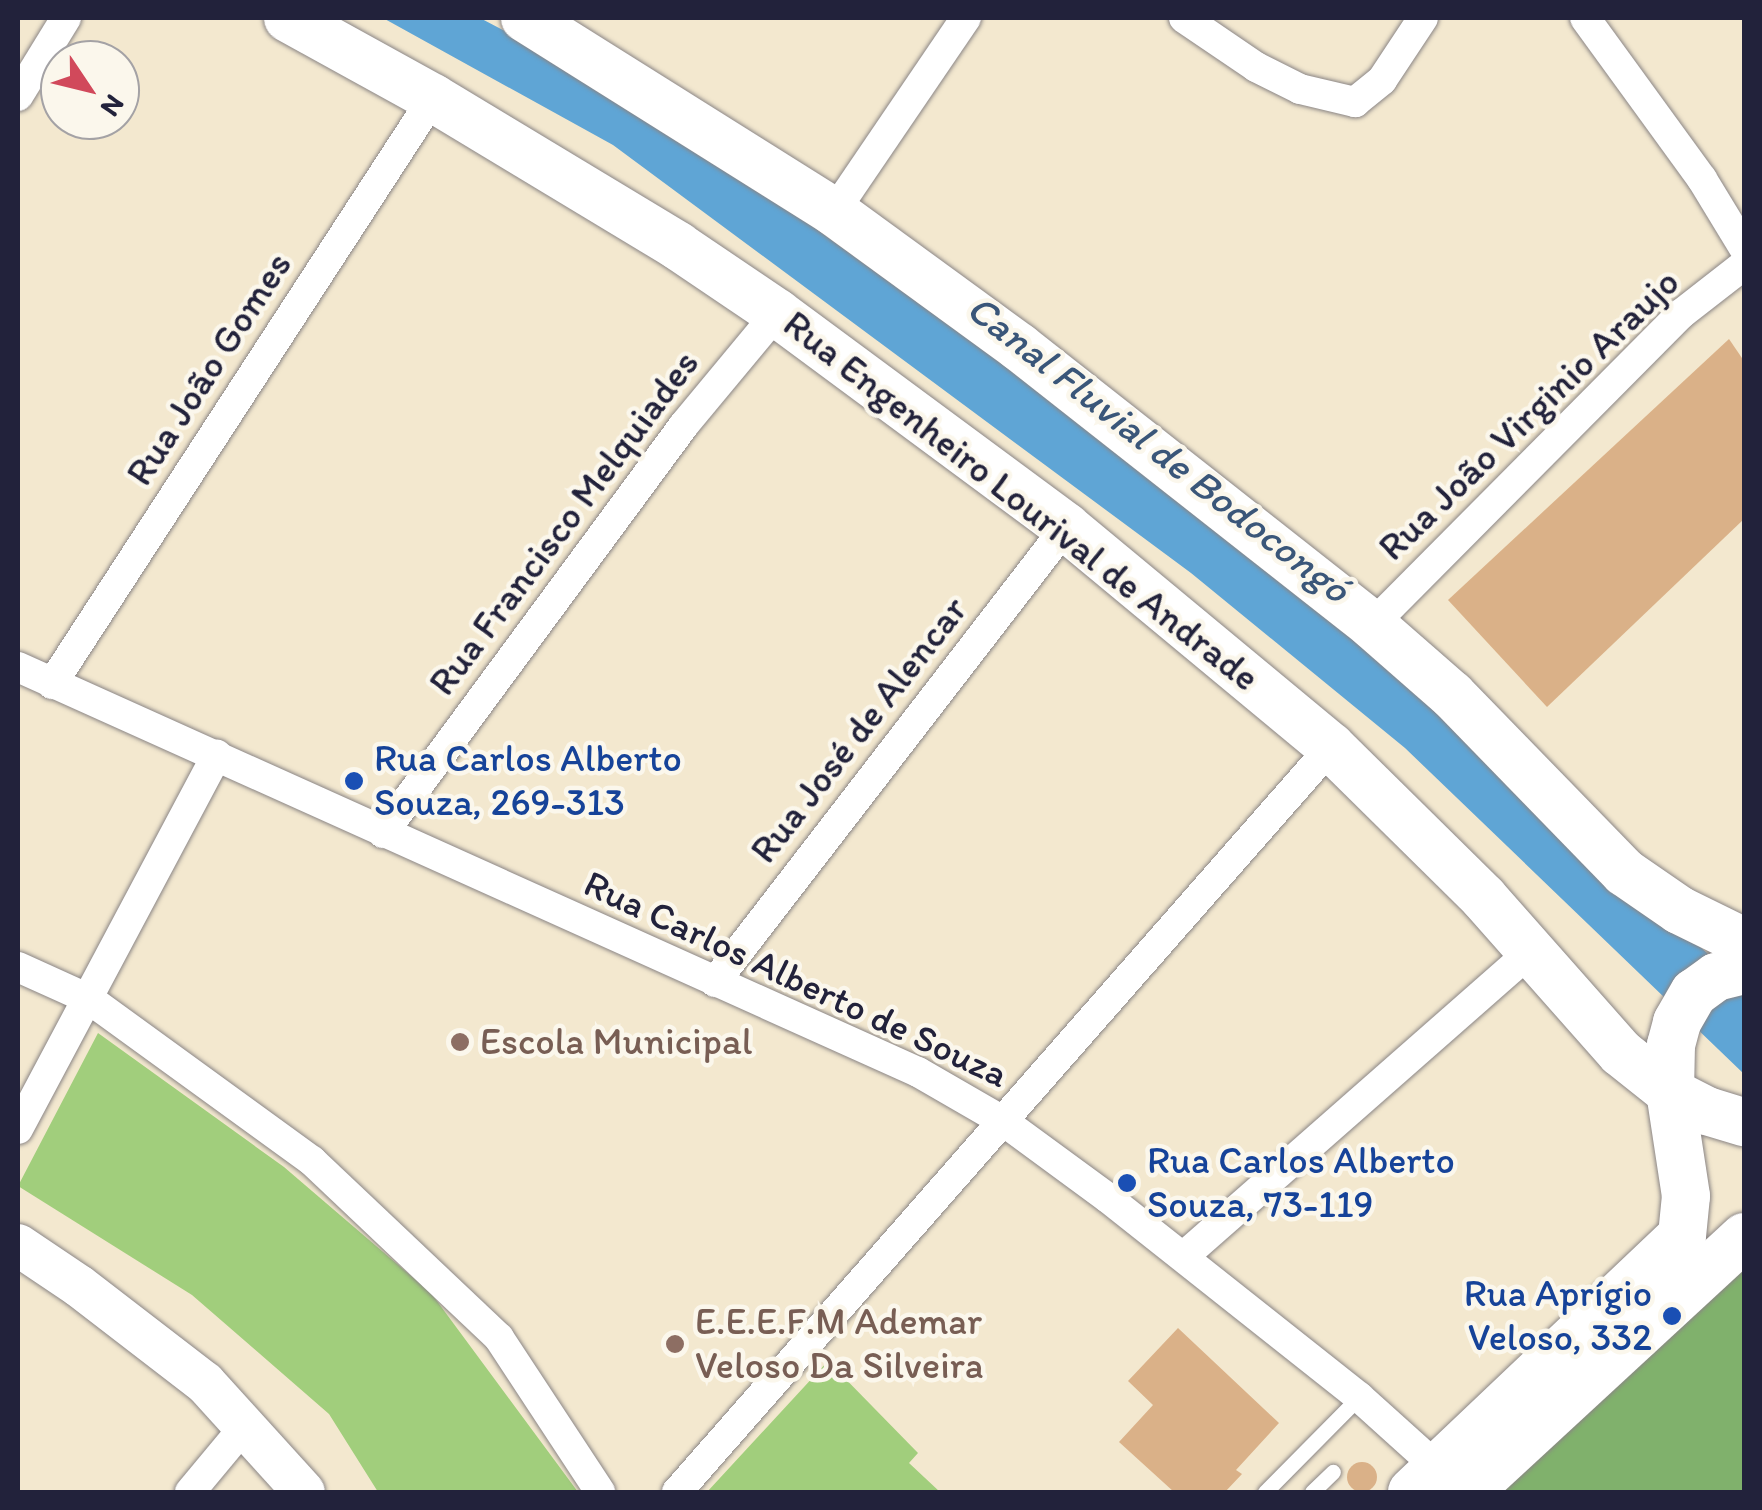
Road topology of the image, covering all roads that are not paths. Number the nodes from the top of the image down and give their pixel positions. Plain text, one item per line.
1 (66, 18) edge
2 (288, 18) edge
3 (525, 18) edge
4 (966, 18) edge
5 (1424, 18) edge
6 (1584, 18) edge
7 (1197, 22) edge
8 (18, 96) edge
9 (434, 98) junction
10 (834, 212) junction
11 (1744, 248) edge
12 (1744, 266) edge
13 (777, 313) junction
14 (1066, 527) junction
15 (1372, 625) junction
16 (18, 668) edge
17 (52, 684) junction
18 (1332, 746) junction
19 (216, 756) junction
20 (383, 834) junction
21 (1532, 950) junction
22 (1743, 961) edge
23 (18, 967) edge
24 (715, 982) junction
25 (89, 999) junction
26 (1707, 1108) edge
27 (1003, 1121) junction
28 (18, 1129) edge
29 (1744, 1238) edge
30 (18, 1246) edge
31 (1184, 1256) junction
32 (1359, 1396) junction
33 (245, 1426) junction
34 (1333, 1472) dead end
35 (1445, 1486) edge
36 (190, 1492) edge
37 (304, 1492) edge
38 (600, 1492) edge
39 (676, 1492) edge
40 (1265, 1492) edge
41 (1312, 1492) edge

1 - 8 street
2 - 9 main road, Rua Engenheiro Lourival de Andrade
3 - 10 main road
4 - 10 street
5 - 7 street
6 - 11 street
9 - 13 main road, Rua Engenheiro Lourival de Andrade
9 - 17 street, Rua João Gomes
10 - 15 main road
12 - 15 street, Rua João Virginio Araujo
13 - 14 main road, Rua Engenheiro Lourival de Andrade
13 - 20 street, Rua Francisco Melquiades
14 - 18 main road, Rua Engenheiro Lourival de Andrade
14 - 24 street, Rua José de Alencar
15 - 22 main road
16 - 17 street, Rua Carlos Alberto de Souza
17 - 19 street, Rua Carlos Alberto de Souza
18 - 21 main road, Rua Engenheiro Lourival de Andrade
18 - 27 street
19 - 20 street, Rua Carlos Alberto de Souza
19 - 25 street
20 - 24 street, Rua Carlos Alberto de Souza
21 - 26 main road, Rua Engenheiro Lourival de Andrade
21 - 31 street
22 - 26 main road
23 - 25 street
24 - 27 street, Rua Carlos Alberto de Souza
25 - 28 street
25 - 38 street
26 - 35 main road
27 - 31 street, Rua Carlos Alberto de Souza
27 - 39 street
29 - 35 main road
30 - 33 main road
31 - 32 street, Rua Carlos Alberto de Souza
32 - 35 street, Rua Carlos Alberto de Souza
32 - 40 lane
33 - 36 street
33 - 37 main road
34 - 41 lane

